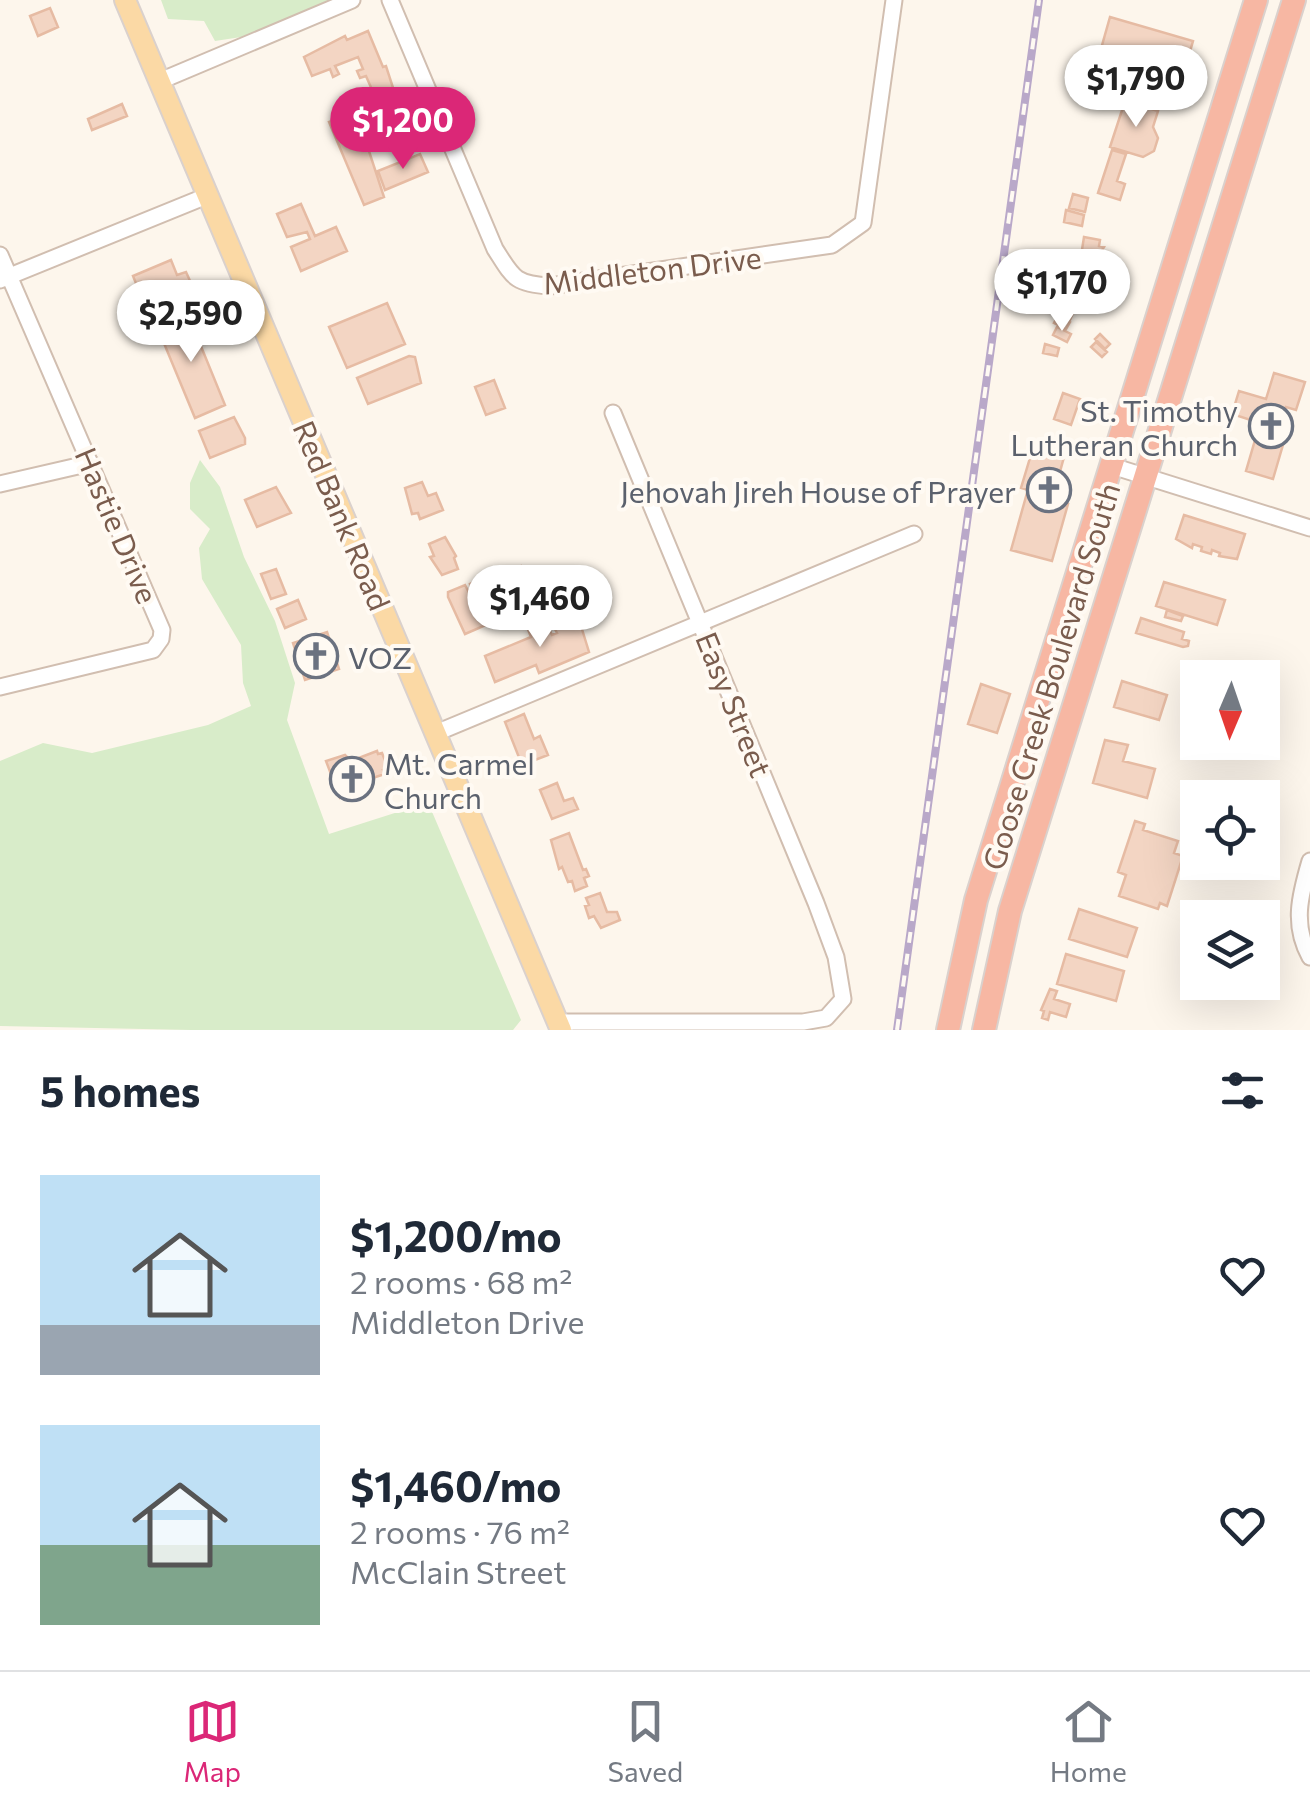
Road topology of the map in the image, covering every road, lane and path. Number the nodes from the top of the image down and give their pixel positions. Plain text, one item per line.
1 (124, 0) edge
2 (352, 0) edge
3 (390, 0) edge
4 (894, 0) edge
5 (1256, 0) edge
6 (1294, 0) edge
7 (160, 81) junction
8 (210, 195) junction
9 (0, 255) edge
10 (5, 278) edge
11 (613, 414) dead end
12 (91, 463) junction
13 (1112, 466) junction
14 (1144, 476) junction
15 (0, 484) edge
16 (1310, 528) edge
17 (914, 534) dead end
18 (701, 621) junction
19 (0, 687) edge
20 (436, 733) junction
21 (1310, 862) edge
22 (1310, 957) edge
23 (560, 1026) edge
24 (948, 1030) edge
25 (984, 1030) edge

1 - 7 main road, Red Bank Road
2 - 7 street
3 - 4 street, Middleton Drive
5 - 13 highway
6 - 14 highway, Goose Creek Boulevard South
7 - 8 main road, Red Bank Road
8 - 10 street
8 - 20 main road, Red Bank Road
9 - 10 street, Hastie Drive
10 - 12 street, Hastie Drive
11 - 18 street, Easy Street
12 - 15 street
12 - 19 street, Hastie Drive
13 - 14 street
13 - 24 highway
14 - 16 street
14 - 25 highway, Goose Creek Boulevard South
17 - 18 street
18 - 20 street
18 - 23 street, Easy Street
20 - 23 main road, Red Bank Road
21 - 22 street

